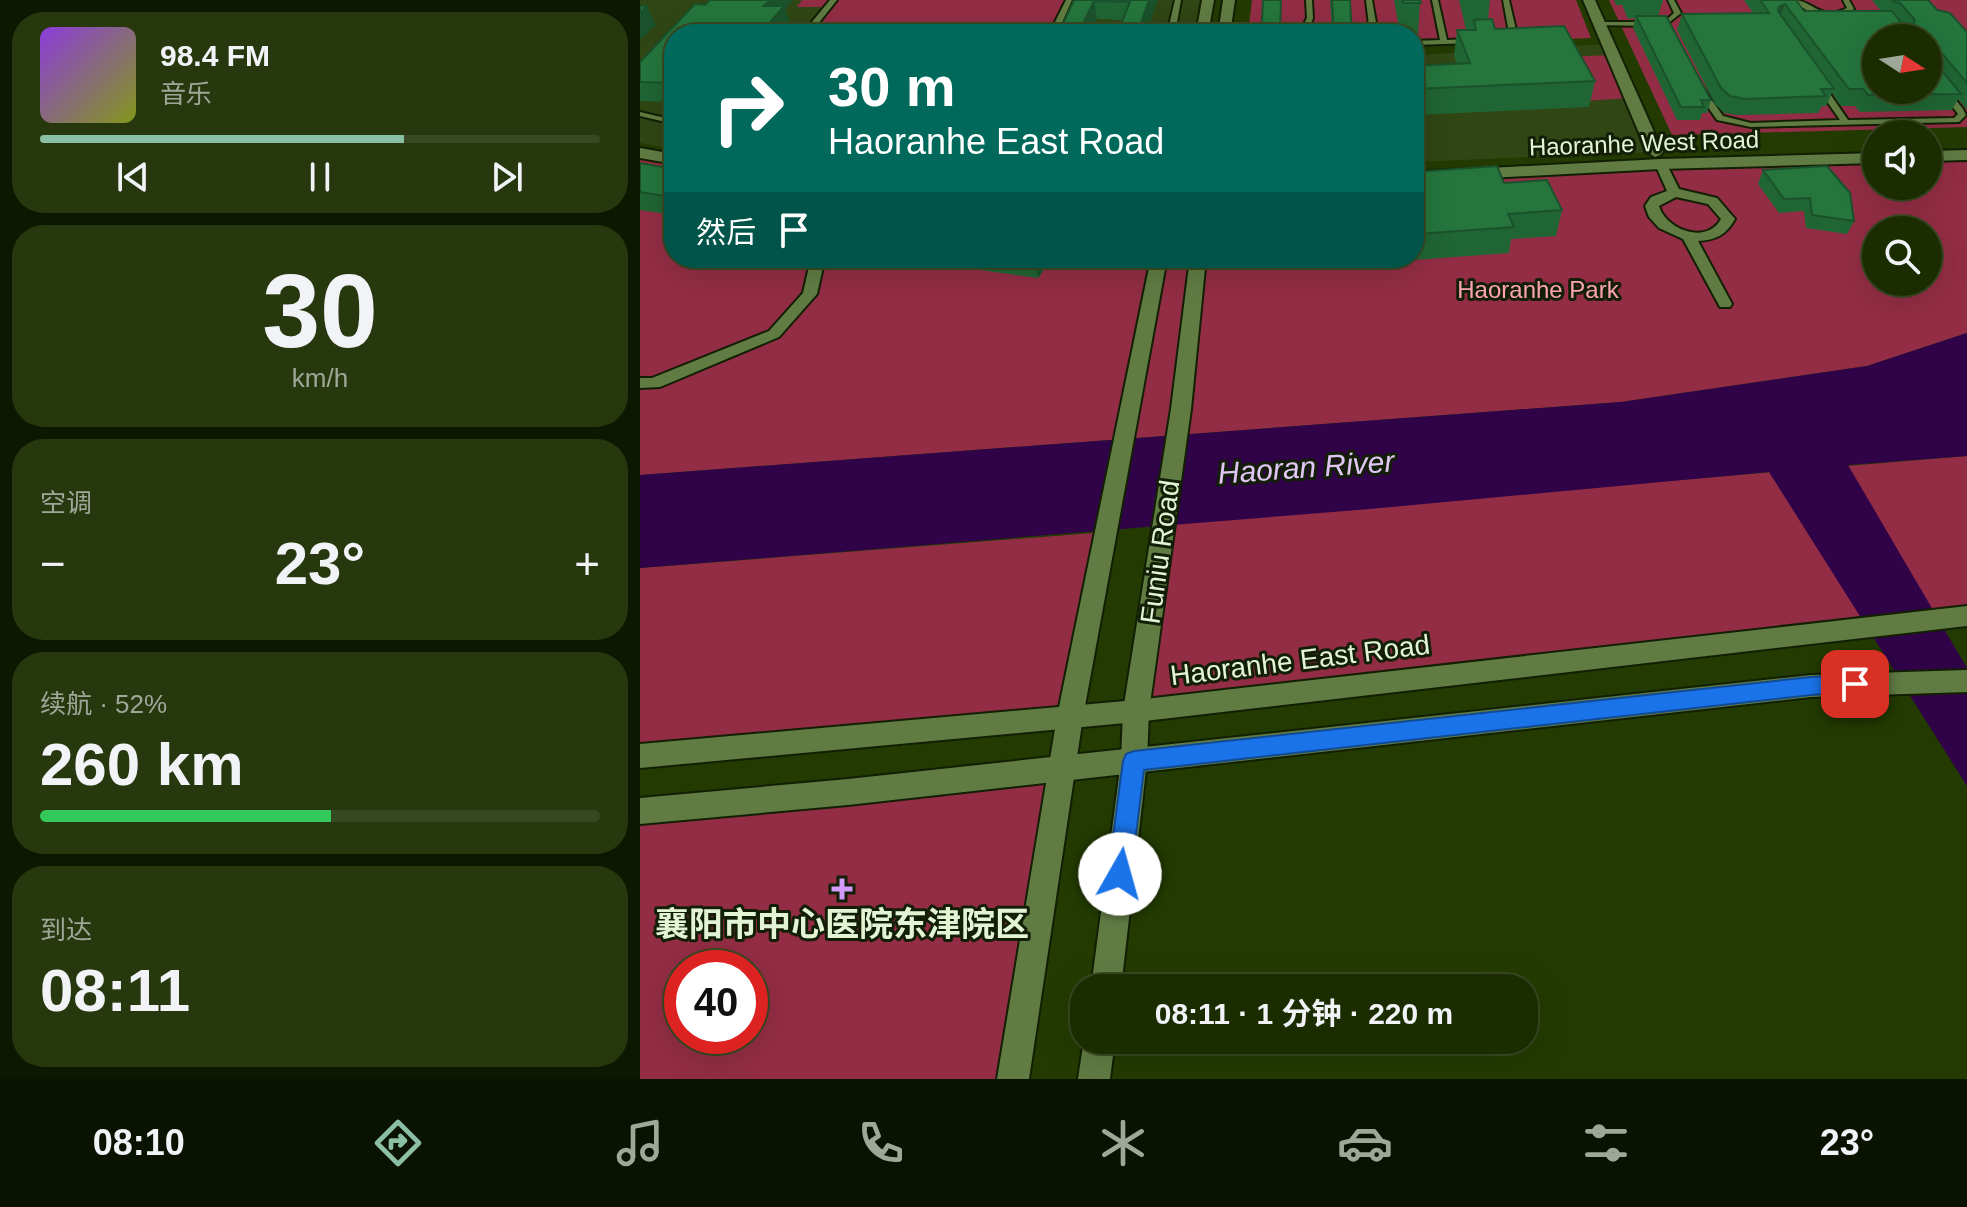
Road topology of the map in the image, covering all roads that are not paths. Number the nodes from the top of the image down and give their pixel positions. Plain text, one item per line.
1 (834, 0) edge
2 (1069, 0) edge
3 (1178, 0) edge
4 (1208, 0) edge
5 (1229, 0) edge
6 (1309, 0) edge
7 (1369, 0) edge
8 (1435, 0) edge
9 (1506, 0) edge
10 (1589, 0) edge
11 (1671, 0) edge
12 (1796, 0) edge
13 (1846, 0) edge
14 (1666, 23) junction
15 (814, 24) edge
16 (1058, 24) edge
17 (1173, 24) edge
18 (1204, 24) edge
19 (1225, 24) edge
20 (1307, 24) edge
21 (1373, 24) edge
22 (1599, 24) junction
23 (1673, 37) edge
24 (1475, 40) edge
25 (1490, 40) edge
26 (1444, 42) junction
27 (1424, 43) edge
28 (1812, 74) edge
29 (1695, 79) edge
30 (1942, 88) edge
31 (640, 114) edge
32 (664, 120) edge
33 (1846, 123) junction
34 (640, 143) edge
35 (1967, 143) edge
36 (1942, 144) edge
37 (1862, 146) edge
38 (664, 147) edge
39 (640, 153) edge
40 (1967, 155) edge
41 (1942, 156) edge
42 (664, 157) edge
43 (1658, 158) junction
44 (1862, 158) edge
45 (1424, 162) edge
46 (1424, 176) edge
47 (1674, 193) junction
48 (1688, 235) junction
49 (816, 268) edge
50 (1157, 268) edge
51 (1197, 268) edge
52 (1725, 304) dead end
53 (640, 383) edge
54 (1967, 616) edge
55 (1967, 681) edge
56 (1136, 711) junction
57 (1070, 717) junction
58 (640, 756) edge
59 (1134, 761) junction
60 (1063, 768) junction
61 (640, 811) edge
62 (1108, 974) edge
63 (1097, 1054) edge
64 (1013, 1079) edge
65 (1094, 1079) edge

1 - 15 lane
2 - 16 lane
3 - 17 lane
4 - 18 street
5 - 19 street
6 - 20 lane
7 - 21 lane
8 - 26 lane
9 - 25 lane
10 - 22 street
11 - 14 lane
12 - 13 lane
14 - 22 lane
14 - 23 lane
22 - 43 street
24 - 26 lane
26 - 27 lane
28 - 33 lane
29 - 33 lane
30 - 33 lane
31 - 32 lane
34 - 38 street
35 - 36 street
37 - 43 street, Haoranhe West Road
39 - 42 street
40 - 41 street
43 - 44 street, Haoranhe West Road
43 - 45 street, Haoranhe West Road
43 - 46 street, Haoranhe West Road
43 - 47 street
47 - 48 street
47 - 48 street
48 - 52 street
49 - 53 street
50 - 57 street
51 - 56 street, Funiu Road
54 - 56 street, Haoranhe East Road
55 - 59 street
56 - 57 street, Haoranhe East Road
56 - 59 street, Funiu Road
57 - 58 street, Haoranhe East Road
57 - 60 street
59 - 60 street
59 - 62 street, Funiu Road
60 - 61 street
60 - 64 street
63 - 65 street

